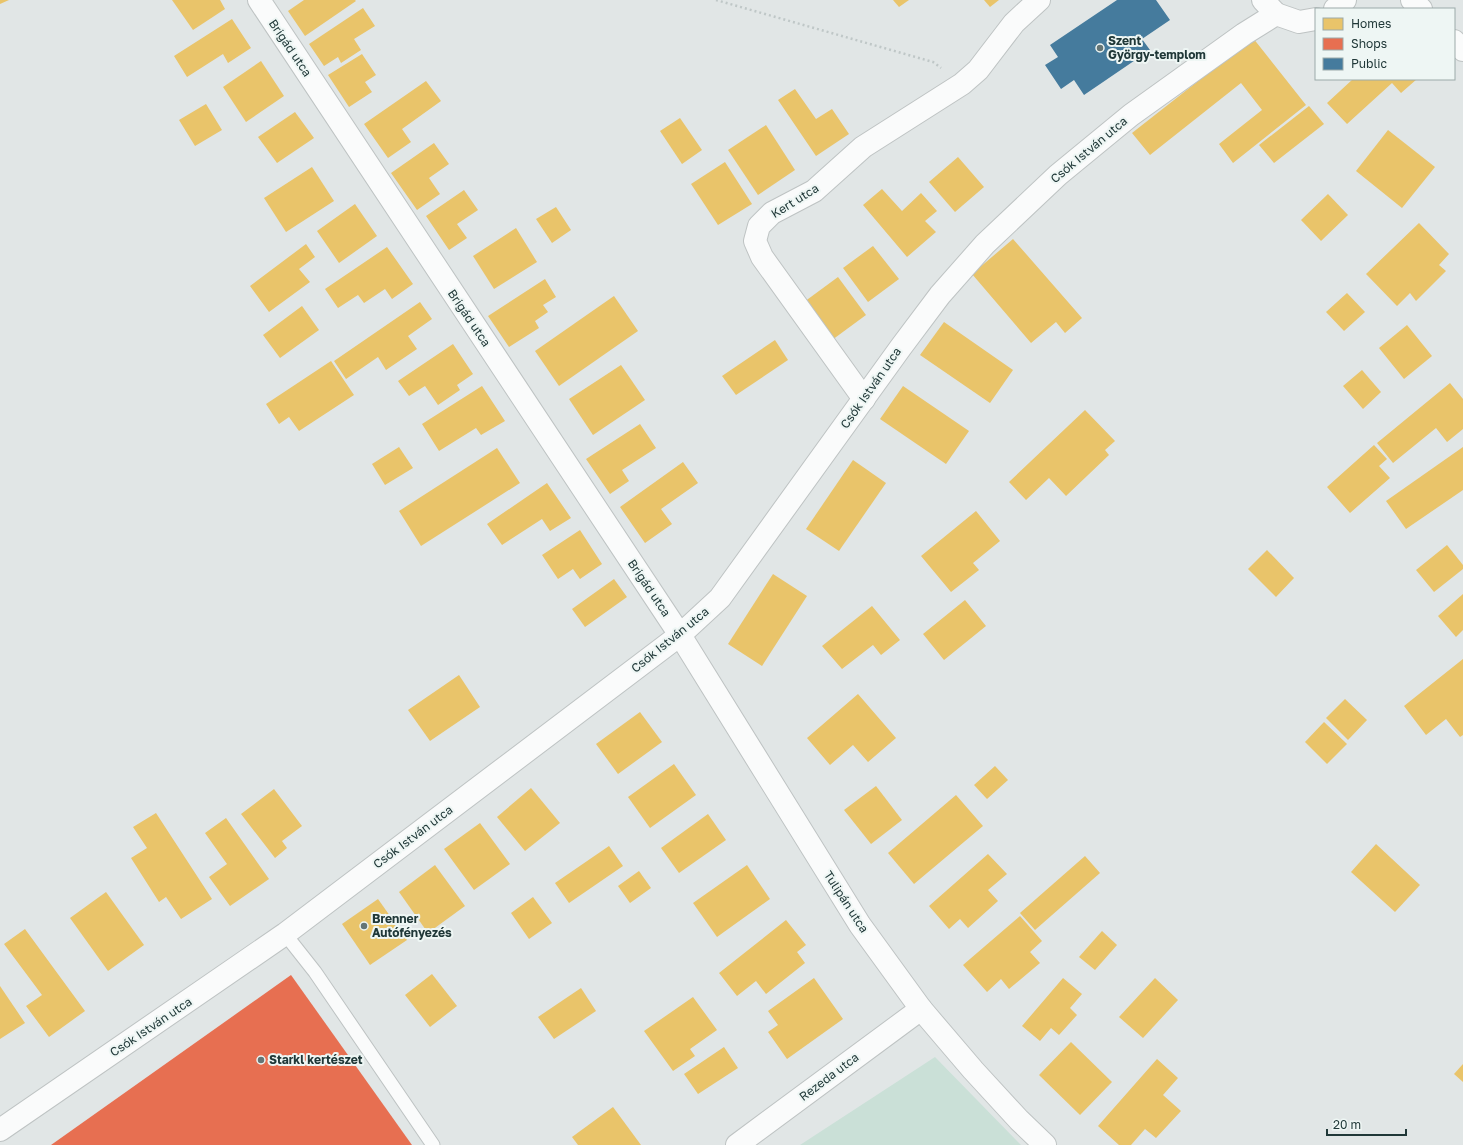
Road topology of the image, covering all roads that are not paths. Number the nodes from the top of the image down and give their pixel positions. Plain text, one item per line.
1 (259, 0) edge
2 (1039, 0) edge
3 (1346, 0) edge
4 (1412, 0) edge
5 (1270, 7) edge
6 (1336, 8) edge
7 (1420, 8) edge
8 (1315, 19) edge
9 (1455, 42) edge
10 (1463, 50) edge
11 (864, 399) junction
12 (680, 635) junction
13 (286, 934) junction
14 (921, 1008) junction
15 (0, 1130) edge
16 (433, 1145) edge
17 (737, 1145) edge
18 (1045, 1145) edge

1 - 12 street, Brigád utca
2 - 11 street, Kert utca
3 - 6 street
4 - 7 street
5 - 8 street
5 - 11 street, Csók István utca
9 - 10 street
11 - 12 street, Csók István utca
12 - 13 street, Csók István utca
12 - 14 street, Tulipán utca
13 - 15 street, Csók István utca
13 - 16 lane
14 - 17 street, Rezeda utca
14 - 18 street, Tulipán utca

